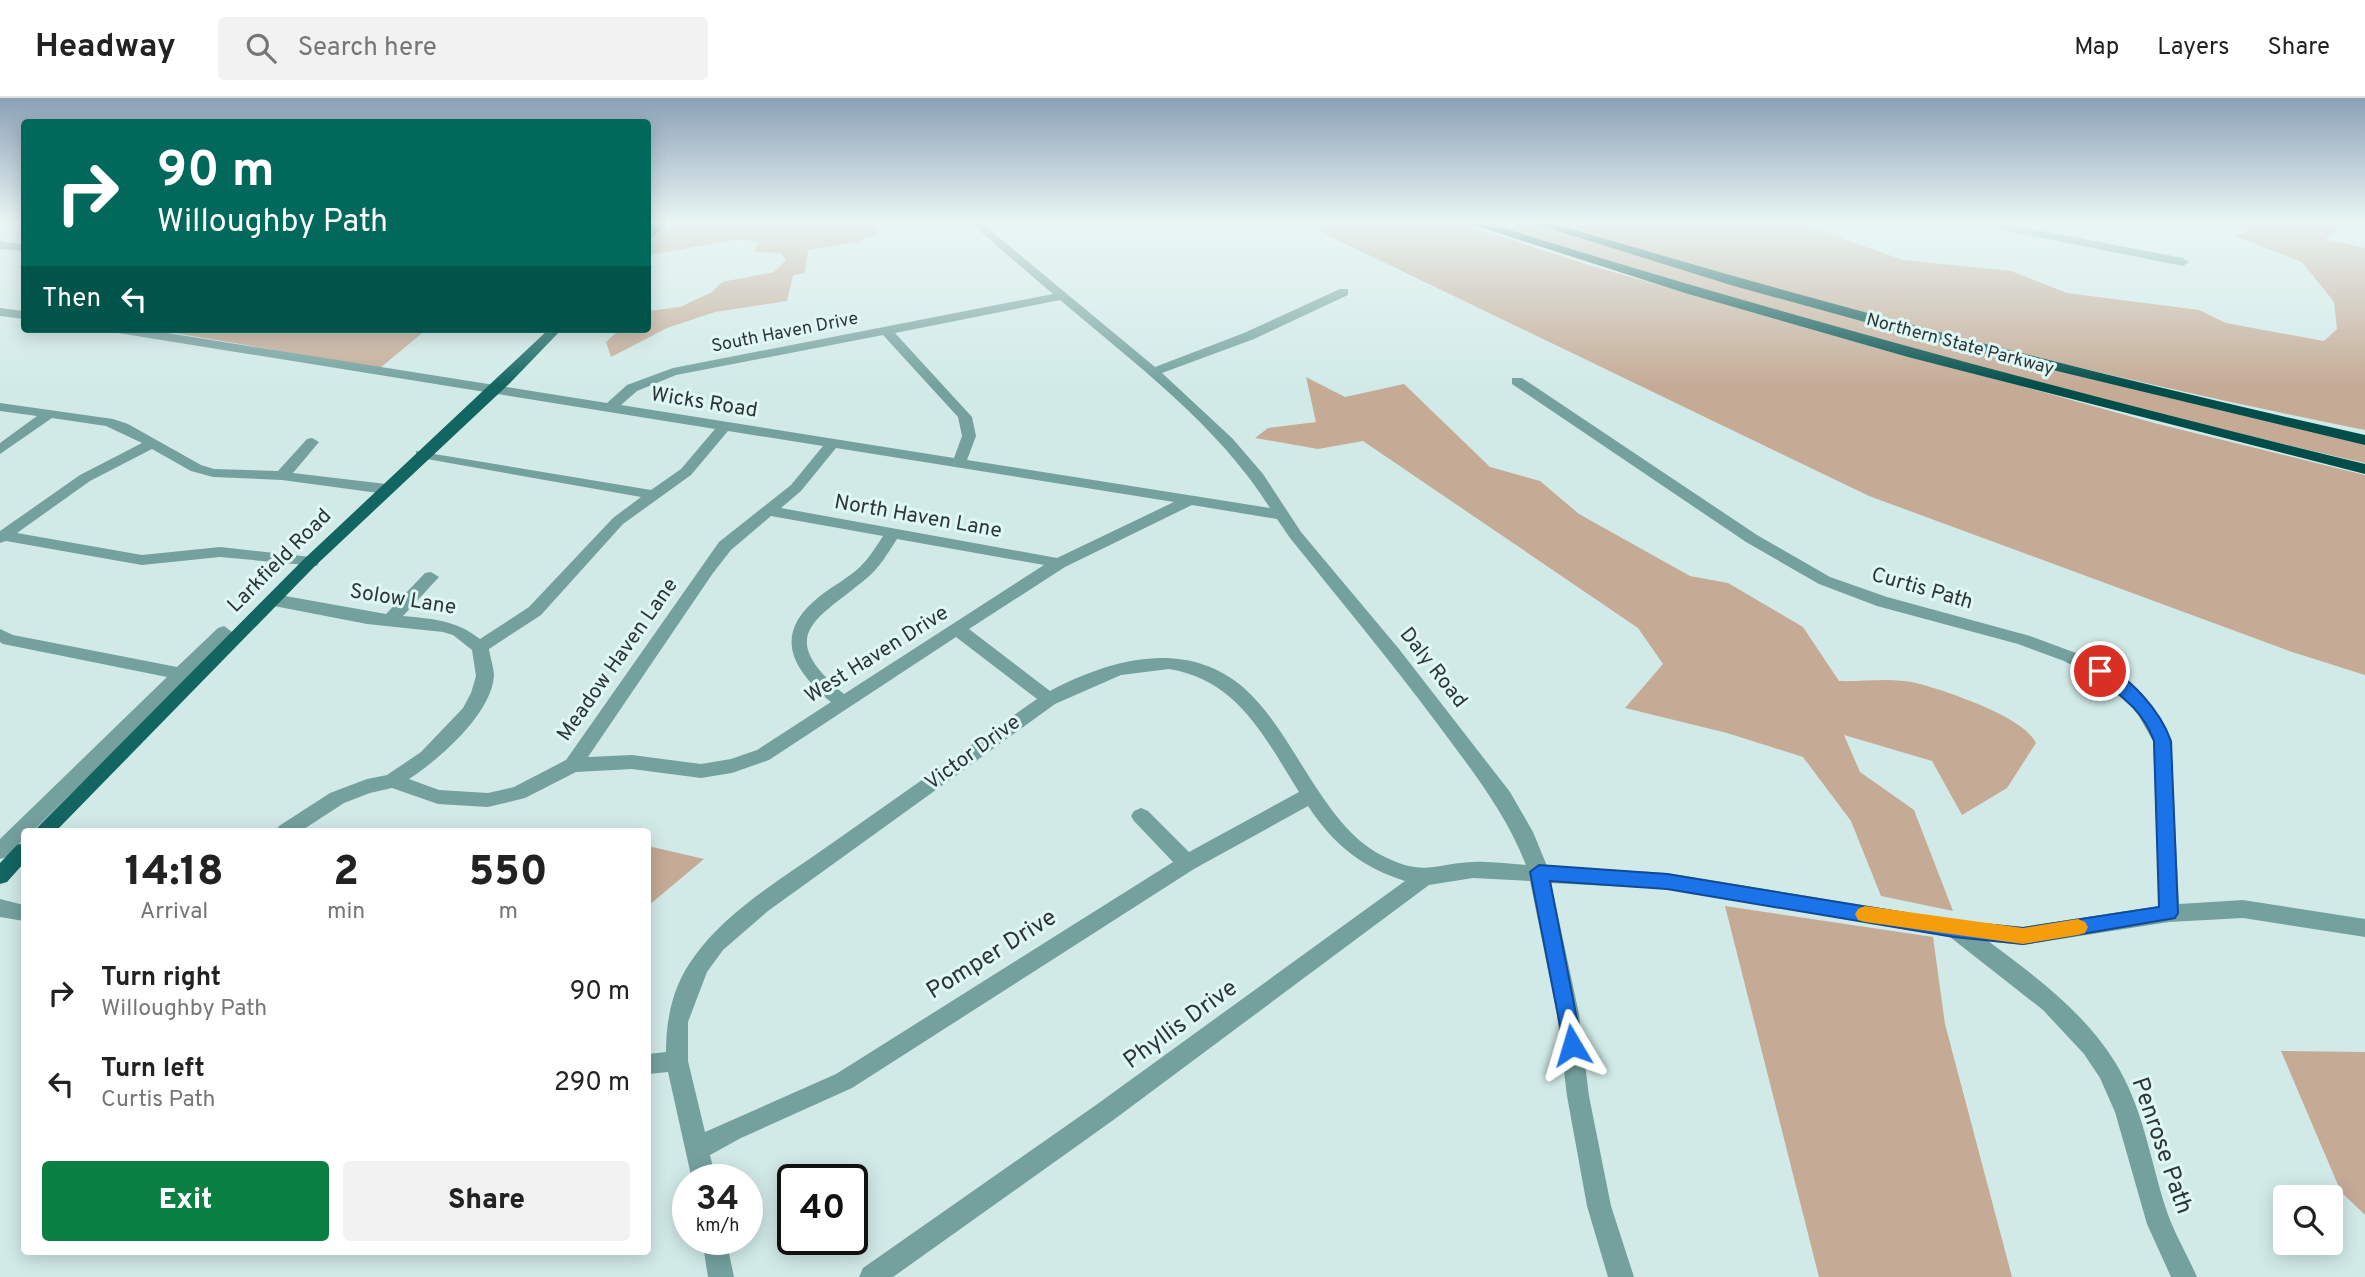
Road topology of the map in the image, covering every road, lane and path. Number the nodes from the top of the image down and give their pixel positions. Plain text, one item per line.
1 (1038, 276) edge
2 (1646, 276) edge
3 (1717, 276) edge
4 (1344, 292) dead end
5 (1062, 296) junction
6 (0, 312) edge
7 (21, 316) edge
8 (886, 331) junction
9 (143, 333) edge
10 (552, 333) edge
11 (1153, 372) junction
12 (1517, 381) dead end
13 (494, 390) junction
14 (0, 407) edge
15 (608, 409) junction
16 (49, 414) junction
17 (724, 427) junction
18 (2365, 440) edge
19 (312, 442) dead end
20 (152, 444) junction
21 (832, 444) junction
22 (0, 450) edge
23 (421, 454) junction
24 (958, 464) junction
25 (2365, 469) edge
26 (282, 476) junction
27 (386, 489) junction
28 (654, 495) junction
29 (1186, 502) junction
30 (770, 512) junction
31 (1284, 515) junction
32 (892, 534) junction
33 (2, 537) edge
34 (312, 562) junction
35 (1059, 563) junction
36 (431, 577) dead end
37 (274, 600) junction
38 (389, 621) junction
39 (958, 630) junction
40 (224, 632) dead end
41 (3, 641) edge
42 (480, 647) junction
43 (187, 675) junction
44 (1049, 699) junction
45 (843, 703) junction
46 (573, 765) junction
47 (392, 781) junction
48 (1311, 795) junction
49 (1141, 816) dead end
50 (24, 828) edge
51 (47, 828) edge
52 (291, 828) edge
53 (21, 831) edge
54 (0, 851) edge
55 (21, 854) edge
56 (1187, 863) junction
57 (1539, 872) junction
58 (0, 876) edge
59 (1424, 878) junction
60 (0, 908) edge
61 (21, 912) edge
62 (2169, 913) junction
63 (2365, 928) edge
64 (1954, 929) junction
65 (677, 1061) junction
66 (651, 1064) edge
67 (698, 1149) junction
68 (701, 1164) edge
69 (717, 1255) edge
70 (721, 1277) edge
71 (872, 1277) edge
72 (1621, 1277) edge
73 (2184, 1277) edge

1 - 5 street, Daly Road
2 - 25 highway, Northern State Parkway
3 - 18 highway, Northern State Parkway
4 - 11 street
5 - 8 street, South Haven Drive
5 - 11 street, Daly Road
6 - 7 street
8 - 15 street, South Haven Drive
8 - 24 street
9 - 13 street, Wicks Road
10 - 13 main road, Larkfield Road
11 - 31 street, Daly Road
12 - 62 street, Curtis Path
13 - 15 street, Wicks Road
13 - 23 main road, Larkfield Road
14 - 16 street
15 - 17 street, Wicks Road
16 - 20 street
16 - 22 street
17 - 21 street, Wicks Road
17 - 28 street
19 - 26 street
20 - 26 street
20 - 33 street
21 - 24 street, Wicks Road
21 - 30 street, Meadow Haven Lane
23 - 27 main road, Larkfield Road
23 - 28 street
24 - 29 street, Wicks Road
26 - 27 street
27 - 34 main road, Larkfield Road
28 - 42 street
29 - 31 street, Wicks Road
29 - 35 street, West Haven Drive
30 - 32 street, North Haven Lane
30 - 46 street, Meadow Haven Lane
31 - 57 street, Daly Road
32 - 35 street, North Haven Lane
32 - 45 street
33 - 34 street
34 - 37 main road, Larkfield Road
35 - 39 street, West Haven Drive
36 - 38 street
37 - 38 street, Solow Lane
37 - 43 main road, Larkfield Road
38 - 42 street, Solow Lane
39 - 44 street
39 - 45 street, West Haven Drive
40 - 43 street, Larkfield Road
41 - 43 street
42 - 47 street
43 - 50 street, Larkfield Road
43 - 51 main road, Larkfield Road
44 - 48 street, Victor Drive
44 - 65 street, Victor Drive
45 - 46 street, West Haven Drive
46 - 47 street, Meadow Haven Lane
47 - 52 street
48 - 56 street, Pomper Drive
48 - 59 street, Victor Drive
49 - 56 street
53 - 54 street, Larkfield Road
55 - 58 main road
56 - 67 street, Pomper Drive
57 - 59 street, Phyllis Drive
57 - 64 street, Phyllis Drive
57 - 72 street, Daly Road
59 - 71 street, Phyllis Drive
60 - 61 street
62 - 63 street, Phyllis Drive
62 - 64 street, Phyllis Drive
64 - 73 street, Penrose Path
65 - 66 street
65 - 67 street, Victor Drive
67 - 68 street, Victor Drive
69 - 70 street

